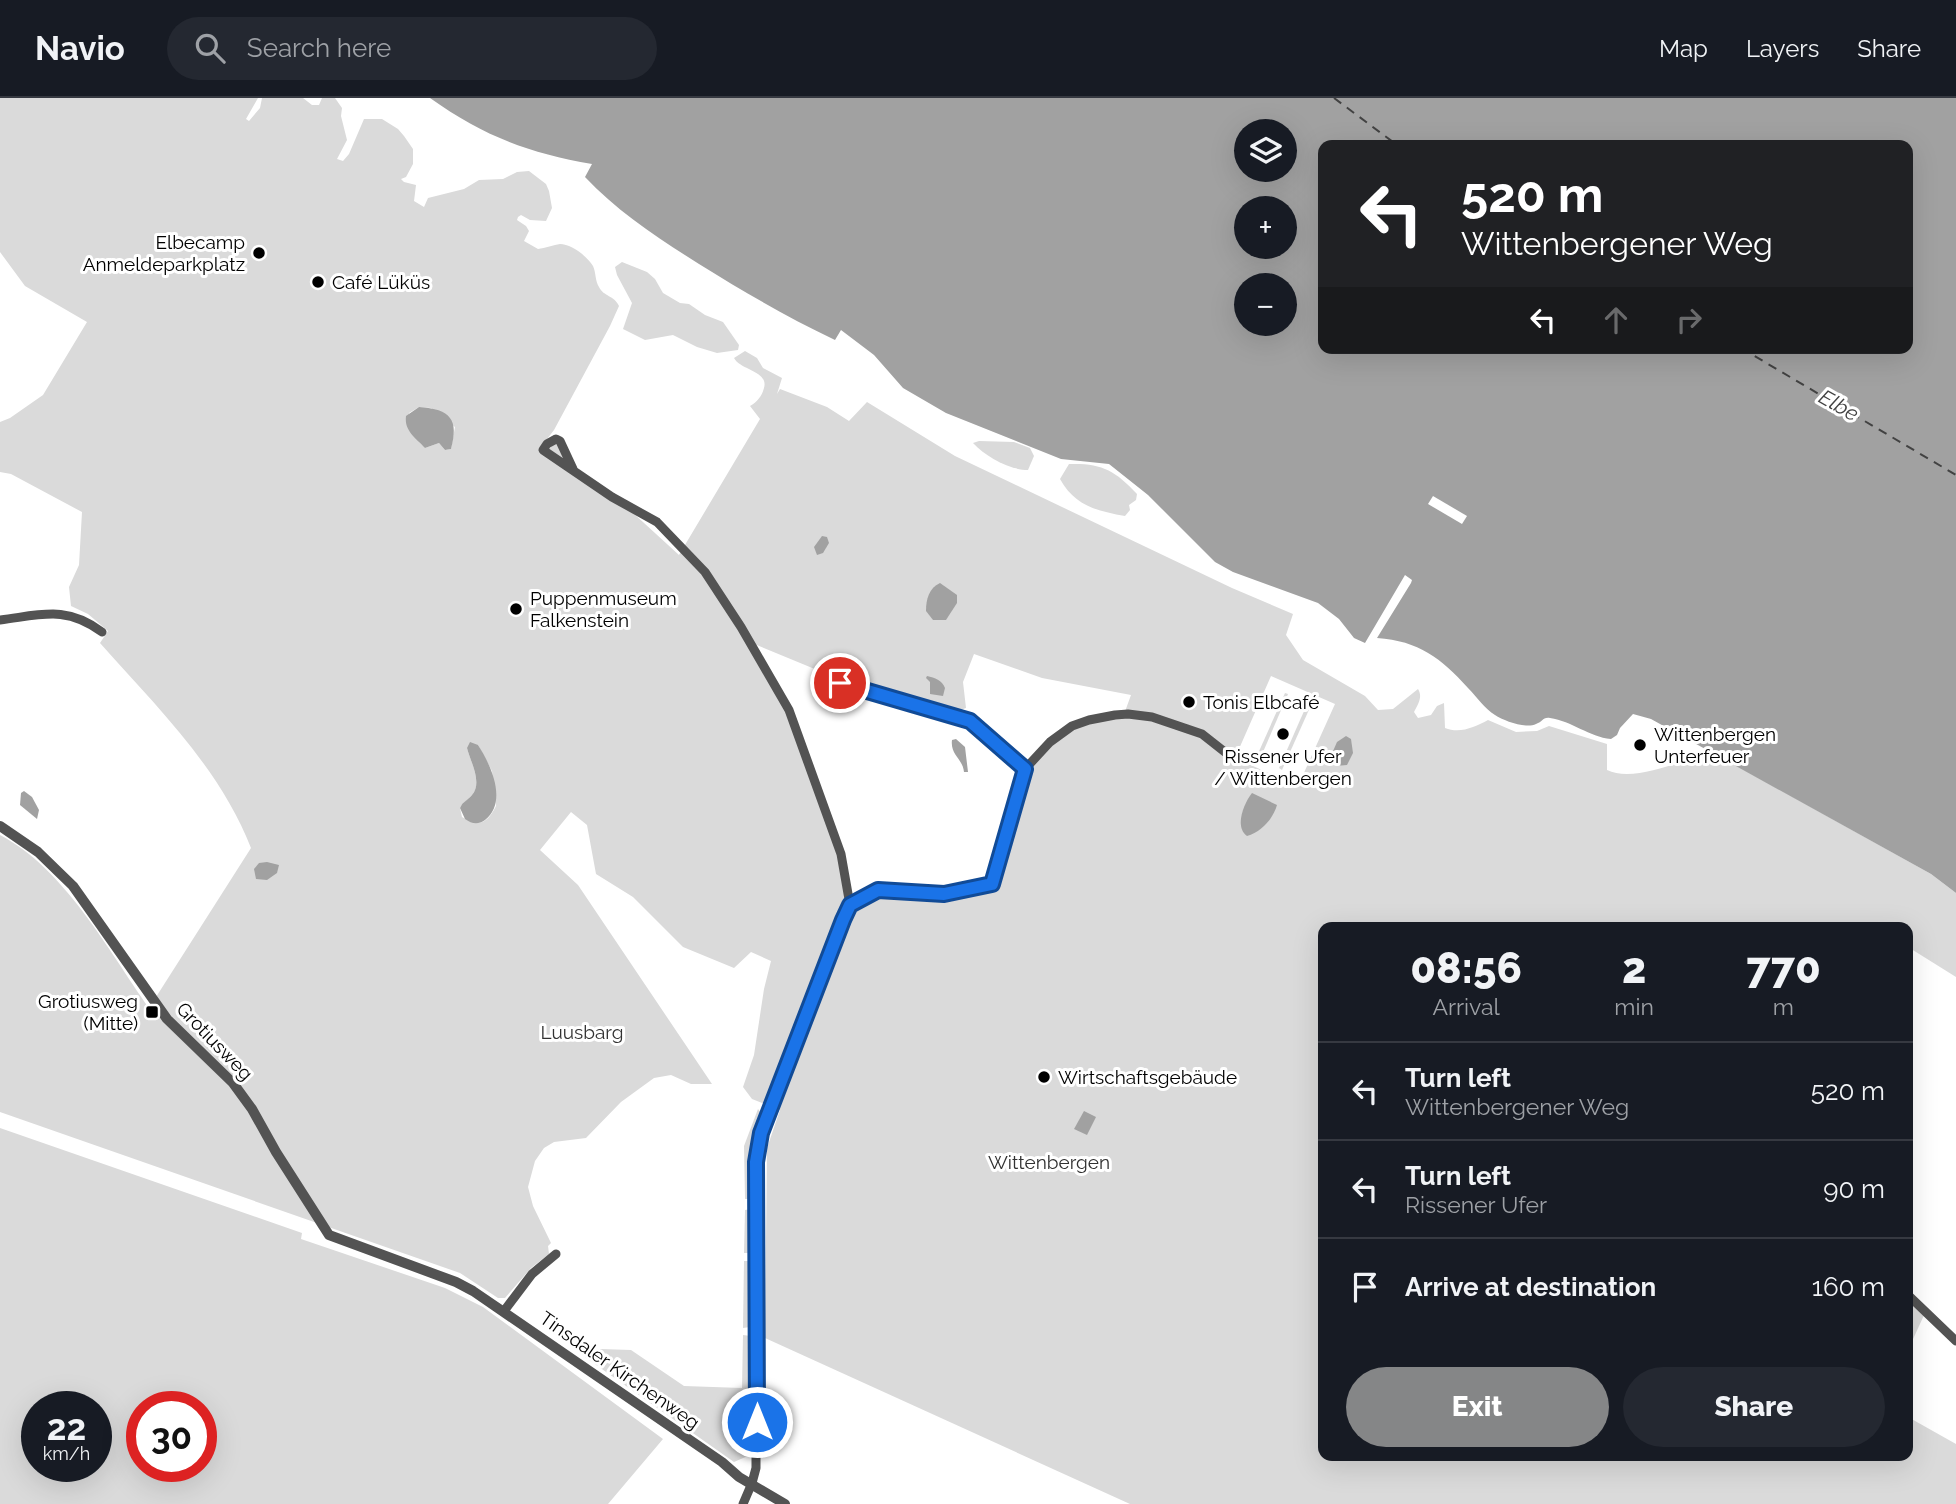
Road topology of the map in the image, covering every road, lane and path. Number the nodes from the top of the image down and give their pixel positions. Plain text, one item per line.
1 (573, 469) dead end
2 (0, 620) edge
3 (102, 632) dead end
4 (840, 683) dead end
5 (1235, 760) dead end
6 (1025, 769) junction
7 (0, 826) edge
8 (850, 905) junction
9 (329, 1235) joint
10 (556, 1254) dead end
11 (1913, 1300) edge
12 (504, 1311) junction
13 (1956, 1341) edge
14 (752, 1483) junction
15 (743, 1504) edge
16 (785, 1504) edge

1 - 8 street
2 - 3 street
4 - 6 street
5 - 6 street
6 - 8 street
7 - 9 street, Grotiusweg
8 - 14 street
9 - 12 street, Tinsdaler Kirchenweg
10 - 12 street
11 - 13 street
12 - 14 street, Tinsdaler Kirchenweg
14 - 15 street
14 - 16 street, Tinsdaler Kirchenweg

